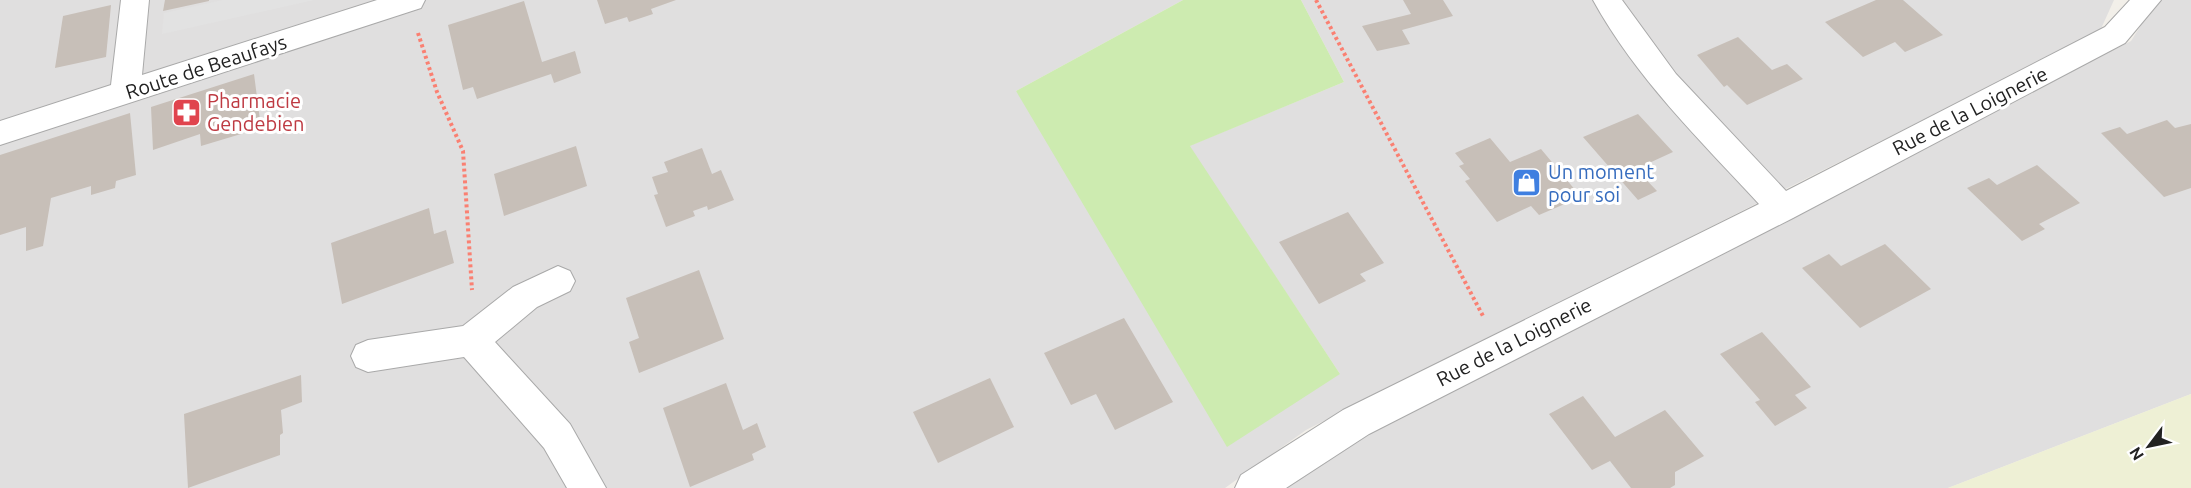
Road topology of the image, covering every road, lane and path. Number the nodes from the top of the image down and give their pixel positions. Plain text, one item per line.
1 (135, 0) edge
2 (410, 0) edge
3 (1316, 0) edge
4 (1606, 0) edge
5 (2146, 0) edge
6 (124, 92) junction
7 (0, 133) edge
8 (1782, 208) junction
9 (558, 280) dead end
10 (471, 341) junction
11 (1500, 349) junction
12 (368, 356) dead end
13 (587, 488) edge
14 (1254, 488) edge

1 - 6 street
2 - 6 street, Route de Beaufays
2 - 10 path
3 - 11 path
4 - 8 street
5 - 8 street, Rue de la Loignerie
6 - 7 street, Route de Beaufays
8 - 11 street, Rue de la Loignerie
9 - 10 street
10 - 12 street
10 - 13 street
11 - 14 street, Rue de la Loignerie

